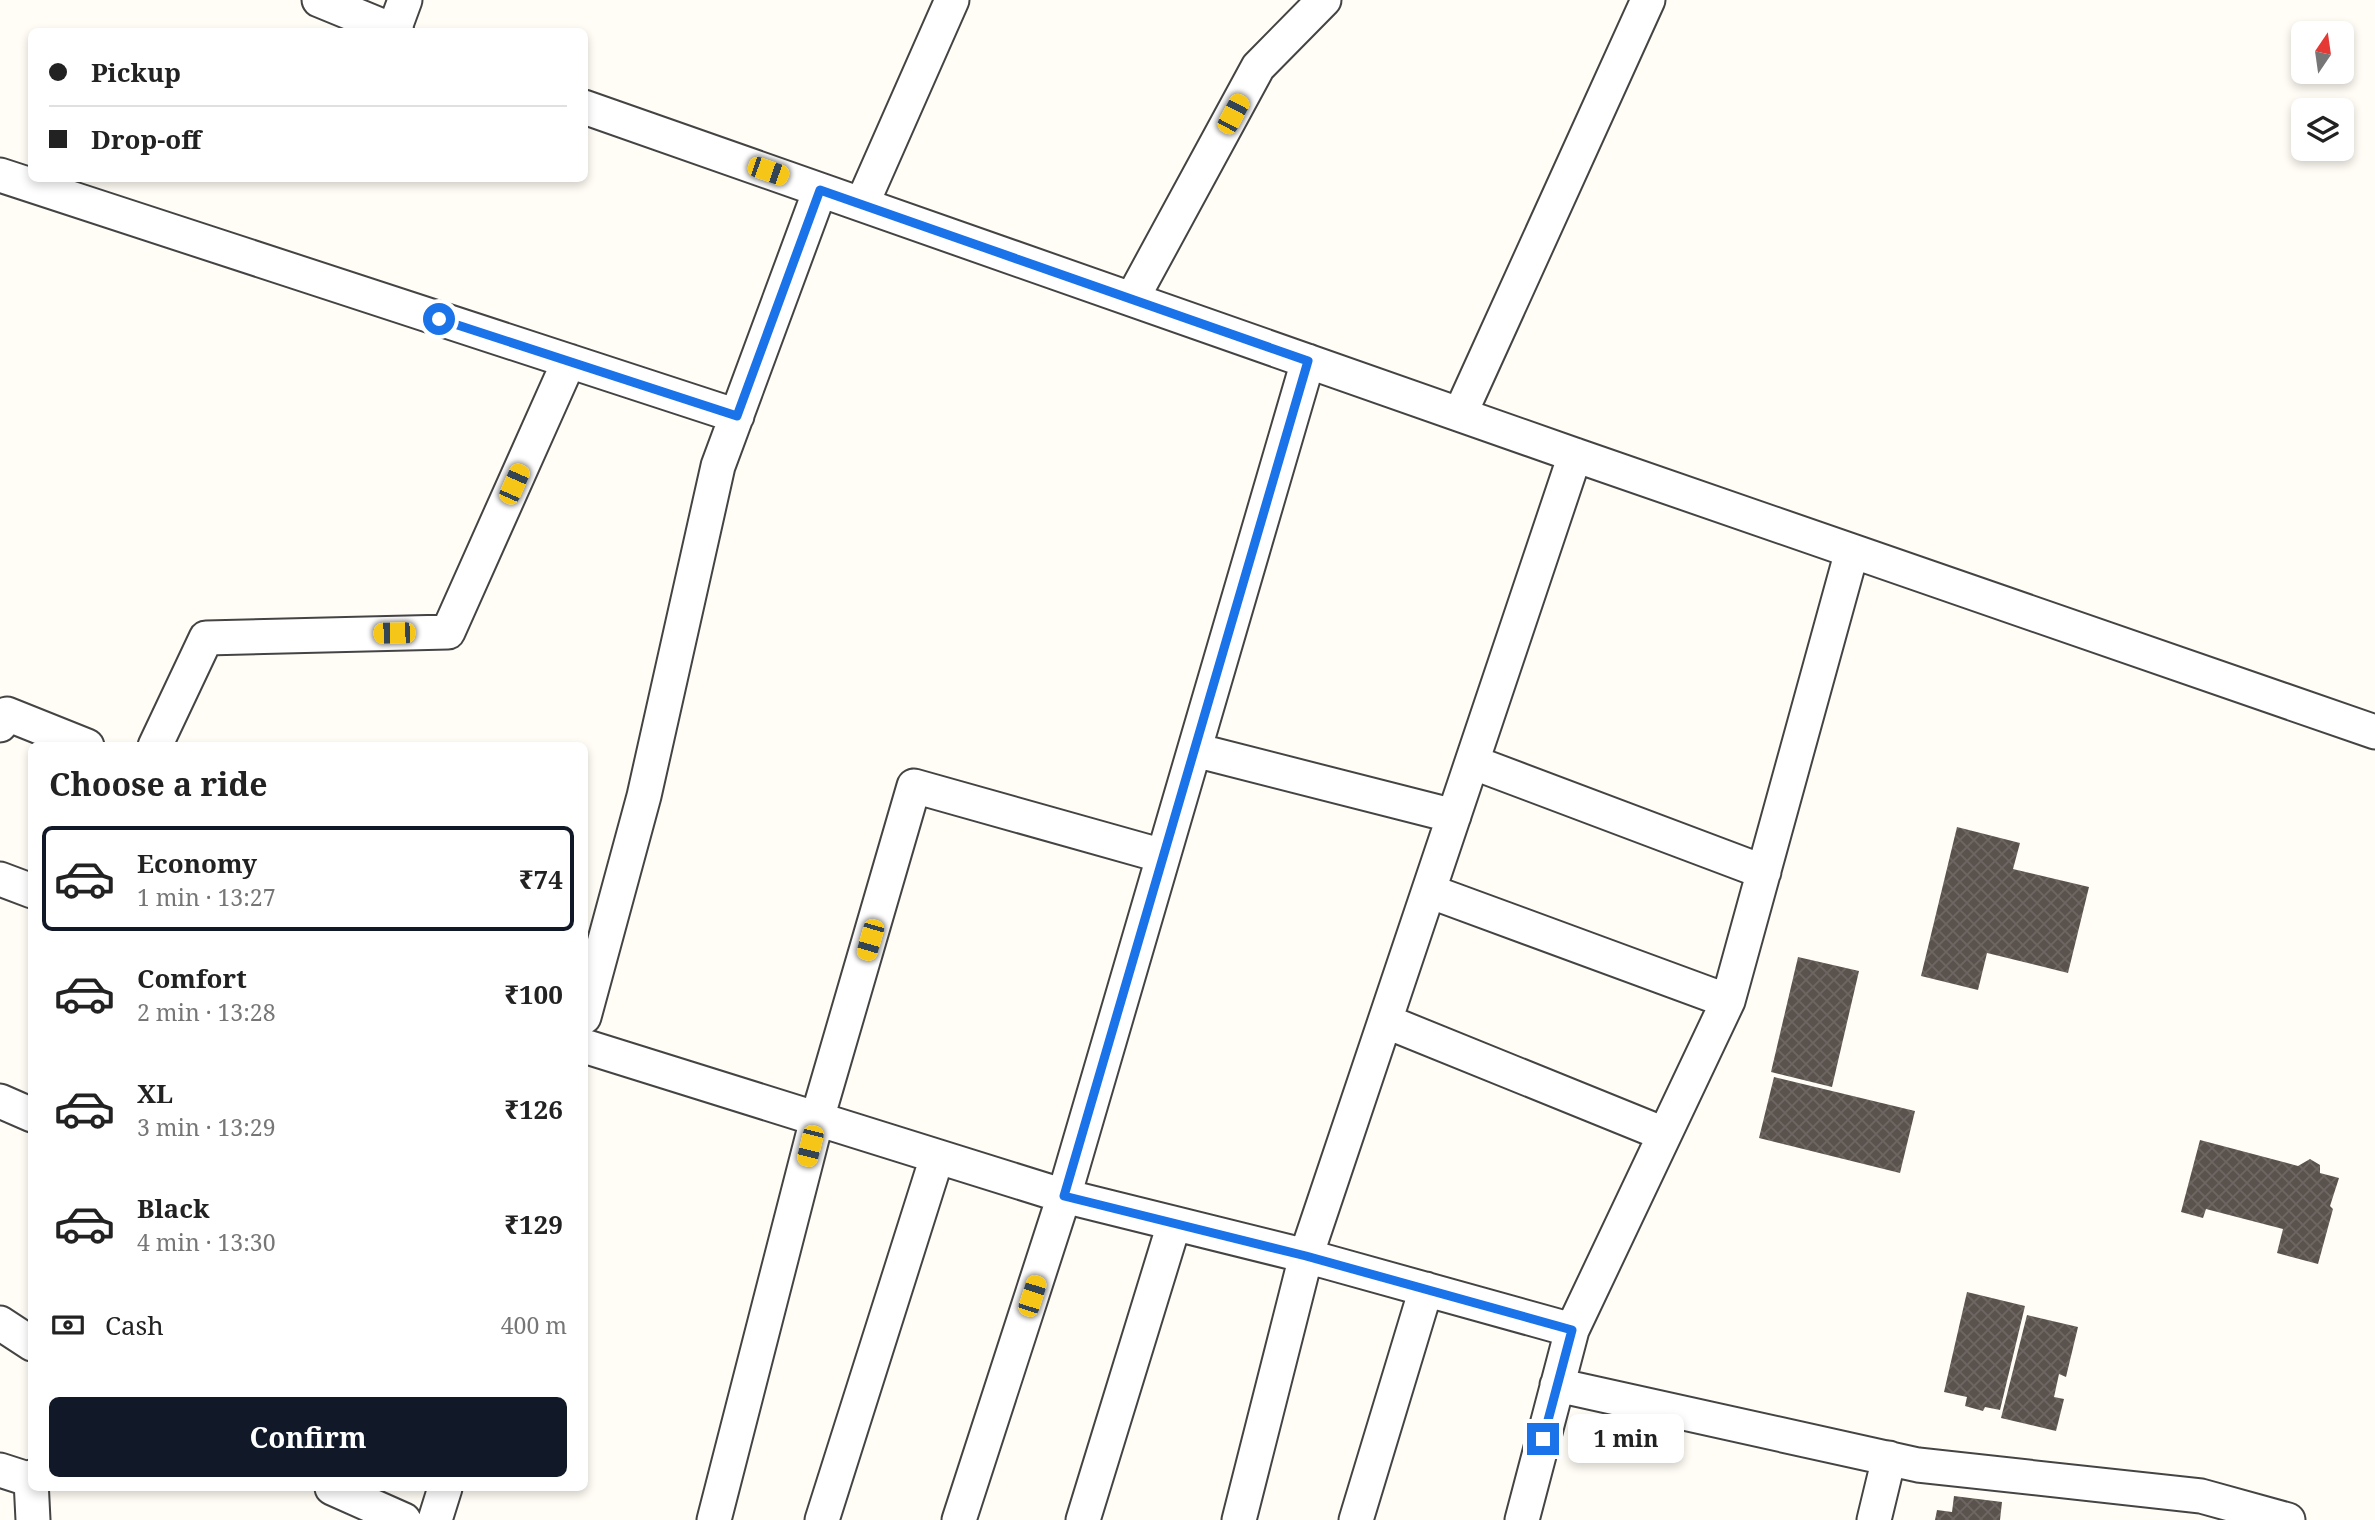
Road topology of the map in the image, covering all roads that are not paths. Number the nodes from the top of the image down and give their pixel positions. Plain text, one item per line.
1 (319, 0) edge
2 (952, 0) edge
3 (1324, 0) edge
4 (1648, 0) edge
5 (399, 21) edge
6 (588, 108) edge
7 (0, 175) edge
8 (820, 190) junction
9 (862, 204) junction
10 (1132, 299) junction
11 (569, 361) junction
12 (1308, 361) junction
13 (1460, 414) junction
14 (737, 416) junction
15 (1576, 455) junction
16 (1852, 551) junction
17 (0, 726) edge
18 (2375, 732) edge
19 (77, 742) edge
20 (157, 742) edge
21 (1195, 750) junction
22 (1472, 762) junction
23 (1454, 816) junction
24 (1163, 856) junction
25 (1763, 872) junction
26 (0, 879) edge
27 (28, 890) edge
28 (1429, 891) junction
29 (1728, 1001) junction
30 (588, 1002) edge
31 (1385, 1021) junction
32 (588, 1047) edge
33 (0, 1101) edge
34 (28, 1113) edge
35 (817, 1119) junction
36 (1664, 1134) junction
37 (937, 1157) junction
38 (1064, 1196) junction
39 (1174, 1224) junction
40 (1306, 1256) junction
41 (1426, 1289) junction
42 (0, 1324) edge
43 (1572, 1330) junction
44 (28, 1342) edge
45 (1558, 1385) junction
46 (1889, 1458) junction
47 (0, 1470) edge
48 (28, 1478) edge
49 (32, 1491) edge
50 (339, 1491) edge
51 (444, 1491) edge
52 (33, 1520) edge
53 (404, 1520) edge
54 (435, 1520) edge
55 (714, 1520) edge
56 (822, 1520) edge
57 (959, 1520) edge
58 (1083, 1520) edge
59 (1239, 1520) edge
60 (1356, 1520) edge
61 (1522, 1520) edge
62 (1874, 1520) edge
63 (2288, 1520) edge

1 - 5 street
2 - 9 street
3 - 10 street
4 - 13 street
6 - 8 street
7 - 11 street
8 - 9 street
8 - 14 street
9 - 10 street
10 - 12 street
11 - 14 street
11 - 20 street
12 - 13 street
12 - 21 street
13 - 15 street
14 - 30 street
15 - 16 street
15 - 22 street
16 - 18 street
16 - 25 street
17 - 19 street
21 - 23 street
21 - 24 street
22 - 23 street
22 - 25 street
23 - 28 street
24 - 35 street
24 - 38 street
25 - 29 street
26 - 27 street
28 - 29 street
28 - 31 street
29 - 36 street
31 - 36 street
31 - 40 street
32 - 35 street
33 - 34 street
35 - 37 street
35 - 55 street
36 - 43 street
37 - 38 street
37 - 56 street
38 - 39 street
38 - 57 street
39 - 40 street
39 - 58 street
40 - 41 street
40 - 59 street
41 - 43 street
41 - 60 street
42 - 44 street
43 - 45 street
45 - 46 street
45 - 61 street
46 - 62 street
46 - 63 street
47 - 48 street
49 - 52 street
50 - 53 street
51 - 54 street

